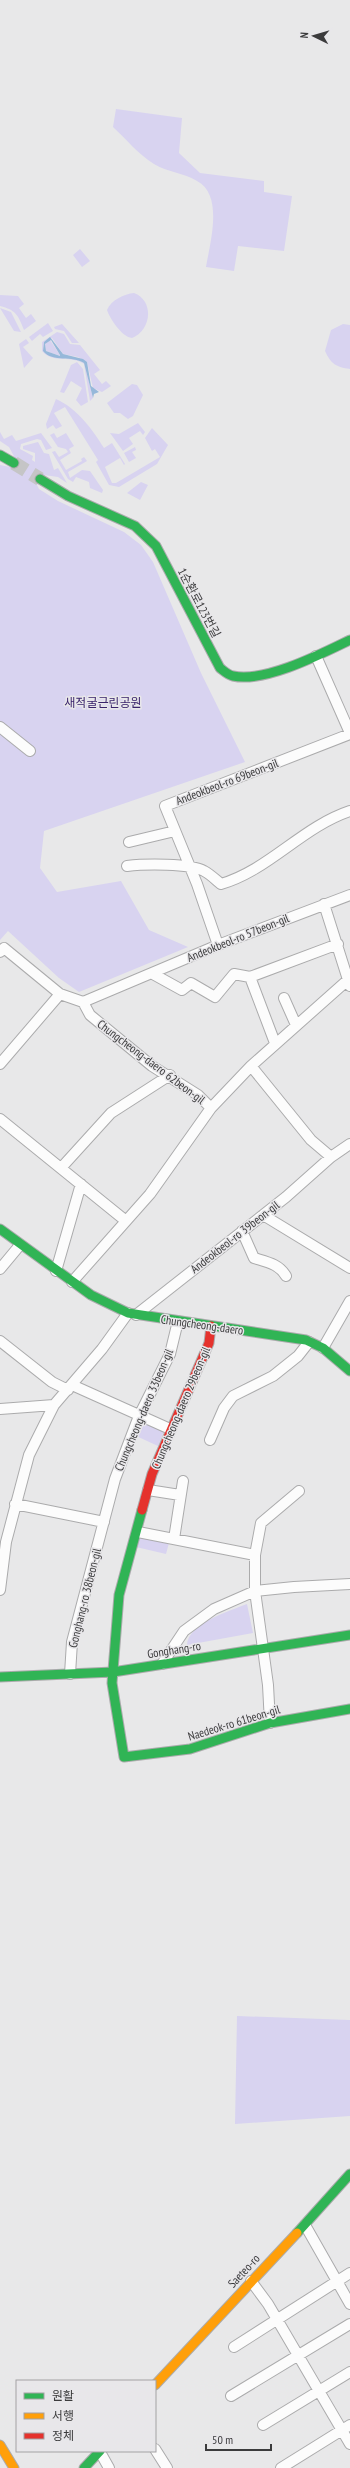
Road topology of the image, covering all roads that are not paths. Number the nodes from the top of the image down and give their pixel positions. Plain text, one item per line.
1 (0, 455) edge
2 (14, 463) tunnel mouth
3 (40, 479) tunnel mouth
4 (350, 640) edge
5 (316, 656) junction
6 (0, 727) edge
7 (350, 734) edge
8 (30, 751) dead end
9 (350, 811) edge
10 (175, 831) junction
11 (129, 842) dead end
12 (127, 866) dead end
13 (190, 868) junction
14 (350, 895) edge
15 (324, 904) junction
16 (338, 944) junction
17 (218, 945) junction
18 (0, 952) edge
19 (153, 974) junction
20 (250, 977) junction
21 (349, 981) edge
22 (60, 994) junction
23 (284, 998) dead end
24 (83, 1002) junction
25 (296, 1025) junction
26 (275, 1044) junction
27 (0, 1064) edge
28 (251, 1066) junction
29 (170, 1076) junction
30 (210, 1108) junction
31 (0, 1119) edge
32 (350, 1144) edge
33 (331, 1157) junction
34 (62, 1168) junction
35 (81, 1184) junction
36 (263, 1215) junction
37 (126, 1221) junction
38 (0, 1229) edge
39 (242, 1231) junction
40 (20, 1245) junction
41 (350, 1268) edge
42 (0, 1269) edge
43 (56, 1271) junction
44 (286, 1276) dead end
45 (72, 1282) junction
46 (350, 1301) edge
47 (132, 1314) junction
48 (178, 1321) junction
49 (211, 1326) junction
50 (0, 1341) edge
51 (309, 1342) junction
52 (323, 1348) junction
53 (350, 1371) edge
54 (70, 1388) junction
55 (54, 1405) junction
56 (0, 1409) edge
57 (139, 1416) junction
58 (170, 1429) junction
59 (210, 1440) dead end
60 (183, 1481) dead end
61 (148, 1490) junction
62 (298, 1492) dead end
63 (180, 1495) junction
64 (15, 1504) junction
65 (104, 1522) junction
66 (138, 1532) junction
67 (174, 1539) junction
68 (255, 1555) junction
69 (350, 1584) edge
70 (0, 1590) edge
71 (255, 1592) junction
72 (350, 1635) edge
73 (264, 1648) junction
74 (162, 1664) junction
75 (113, 1672) junction
76 (70, 1674) junction
77 (0, 1677) edge
78 (350, 1709) edge
79 (270, 1723) junction
80 (124, 1757) joint
81 (350, 2174) edge
82 (338, 2187) junction
83 (350, 2188) edge
84 (305, 2225) junction
85 (350, 2273) edge
86 (251, 2281) junction
87 (337, 2281) junction
88 (350, 2304) edge
89 (277, 2320) junction
90 (350, 2324) edge
91 (234, 2347) dead end
92 (298, 2355) junction
93 (350, 2372) edge
94 (156, 2384) edge
95 (319, 2391) junction
96 (231, 2396) dead end
97 (263, 2425) dead end
98 (346, 2428) edge
99 (350, 2444) edge
100 (0, 2445) edge
101 (156, 2451) edge
102 (99, 2452) edge
103 (101, 2452) edge
104 (14, 2468) edge
105 (84, 2468) edge
106 (109, 2468) edge
107 (167, 2468) edge
108 (281, 2468) edge

1 - 2 street
3 - 5 street, 1순환로123번길
4 - 5 street, 1순환로123번길
5 - 7 street
6 - 8 street
7 - 10 street, Andeokbeol-ro 69beon-gil
9 - 13 street
10 - 11 street
10 - 13 street, Andeokbeol-ro 69beon-gil
12 - 13 street
13 - 17 street, Andeokbeol-ro 69beon-gil
14 - 15 street, Andeokbeol-ro 57beon-gil
15 - 16 street
15 - 17 street, Andeokbeol-ro 57beon-gil
16 - 20 street
16 - 21 street
17 - 19 street, Andeokbeol-ro 57beon-gil
18 - 22 street
19 - 20 street
19 - 24 street, Andeokbeol-ro 57beon-gil
20 - 26 street
21 - 25 street
22 - 24 street
22 - 27 street
23 - 25 street
24 - 29 street, Chungcheong-daero 62beon-gil
25 - 26 street
26 - 28 street
28 - 30 street
28 - 33 street
29 - 30 street, Chungcheong-daero 62beon-gil
29 - 34 street
30 - 37 street
31 - 34 street
32 - 33 street, Andeokbeol-ro 39beon-gil
33 - 36 street, Andeokbeol-ro 39beon-gil
34 - 35 street
35 - 37 street
35 - 43 street
36 - 39 street, Andeokbeol-ro 39beon-gil
36 - 41 street
37 - 45 street
38 - 40 street, Chungcheong-daero
39 - 44 street
39 - 47 street, Andeokbeol-ro 39beon-gil
40 - 42 street
40 - 43 street, Chungcheong-daero
43 - 45 street, Chungcheong-daero
45 - 47 street, Chungcheong-daero
46 - 52 street
47 - 48 street, Chungcheong-daero
47 - 54 street, Andeokbeol-ro 39beon-gil
48 - 49 street, Chungcheong-daero
48 - 57 street, Chungcheong-daero 33beon-gil
49 - 51 street, Chungcheong-daero
49 - 58 street, Chungcheong-daero 29beon-gil
50 - 54 street
51 - 52 street, Chungcheong-daero
51 - 59 street
52 - 53 street, Chungcheong-daero
54 - 55 street, Andeokbeol-ro 39beon-gil
54 - 57 street
55 - 56 street
55 - 64 street, Andeokbeol-ro 39beon-gil
57 - 58 street
57 - 65 street, Chungcheong-daero 33beon-gil
58 - 61 street, Chungcheong-daero 29beon-gil
60 - 63 street
61 - 63 street
61 - 66 street, Chungcheong-daero 29beon-gil
62 - 68 street
63 - 67 street
64 - 65 street
64 - 70 street, Andeokbeol-ro 39beon-gil
65 - 76 street, Gonghang-ro 38beon-gil
66 - 67 street
66 - 75 street, Chungcheong-daero 29beon-gil
67 - 68 street
68 - 71 street
69 - 71 street
71 - 73 street
71 - 74 street
72 - 73 street, Gonghang-ro
73 - 74 street, Gonghang-ro
73 - 79 street
74 - 75 street, Gonghang-ro
75 - 76 street, Gonghang-ro
75 - 80 street, Chungcheong-daero 29beon-gil
76 - 77 street, Gonghang-ro
78 - 79 street, Naedeok-ro 61beon-gil
79 - 80 street, Naedeok-ro 61beon-gil
81 - 82 street, Saeteo-ro
82 - 83 street
82 - 84 street, Saeteo-ro
84 - 86 street, Saeteo-ro
84 - 87 street
85 - 87 street
86 - 89 street
86 - 94 street, Saeteo-ro
87 - 88 street
87 - 89 street
89 - 91 street
89 - 92 street
90 - 92 street
92 - 95 street
92 - 96 street
93 - 95 street
95 - 97 street
95 - 98 street
98 - 99 street
98 - 108 street
100 - 104 street
101 - 107 street
102 - 105 street
103 - 106 street

